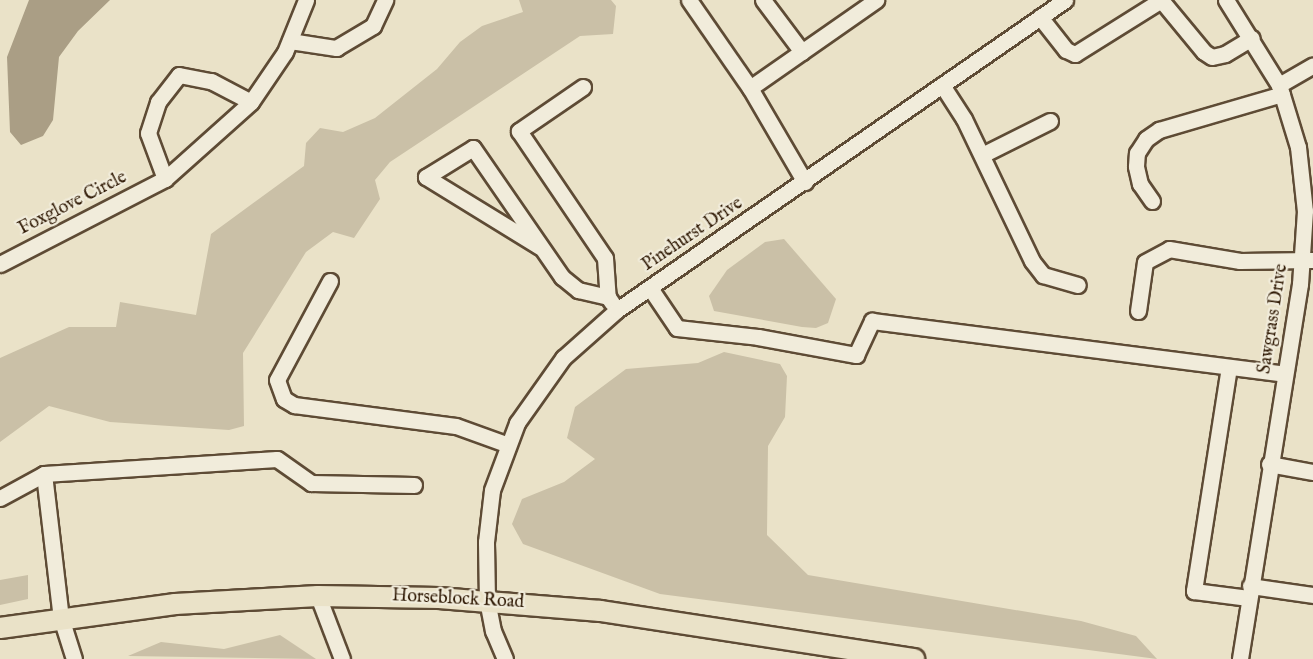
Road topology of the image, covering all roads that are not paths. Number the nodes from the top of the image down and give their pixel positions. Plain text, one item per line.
1 (306, 0) edge
2 (385, 0) edge
3 (689, 0) edge
4 (763, 0) edge
5 (876, 0) edge
6 (1065, 0) edge
7 (1226, 0) edge
8 (1040, 17) junction
9 (1252, 38) junction
10 (290, 41) junction
11 (802, 52) junction
12 (1313, 65) edge
13 (942, 86) junction
14 (583, 87) dead end
15 (750, 88) junction
16 (1280, 89) junction
17 (251, 102) junction
18 (1050, 120) dead end
19 (982, 155) junction
20 (165, 179) junction
21 (805, 182) junction
22 (1152, 201) dead end
23 (540, 247) junction
24 (1308, 261) edge
25 (0, 264) edge
26 (330, 281) dead end
27 (1078, 285) dead end
28 (650, 288) junction
29 (608, 297) junction
30 (617, 310) junction
31 (1138, 311) dead end
32 (1228, 367) junction
33 (1285, 374) junction
34 (506, 444) junction
35 (1269, 464) junction
36 (1313, 472) edge
37 (44, 474) junction
38 (414, 485) dead end
39 (0, 498) edge
40 (1250, 592) junction
41 (1313, 595) edge
42 (318, 596) junction
43 (487, 600) junction
44 (61, 618) junction
45 (0, 628) edge
46 (74, 659) edge
47 (342, 659) edge
48 (505, 659) edge
49 (914, 659) edge
50 (1240, 659) edge

1 - 10 street, Foxglove Circle
2 - 10 street
3 - 15 street
4 - 11 street
5 - 11 street
6 - 8 street, Pinehurst Drive
7 - 9 street, Sawgrass Drive
8 - 9 street
8 - 13 street, Pinehurst Drive
9 - 16 street, Sawgrass Drive
10 - 17 street, Foxglove Circle
11 - 15 street
12 - 16 street
13 - 19 street
13 - 21 street, Pinehurst Drive
14 - 29 street
15 - 21 street
16 - 22 street
16 - 24 street, Sawgrass Drive
17 - 20 street, Foxglove Circle
17 - 20 street
18 - 19 street
19 - 27 street
20 - 25 street, Foxglove Circle
21 - 28 street, Pinehurst Drive
23 - 23 street
23 - 29 street
24 - 31 street
24 - 33 street, Sawgrass Drive
26 - 34 street
28 - 30 street, Pinehurst Drive
28 - 32 street
29 - 30 street
30 - 34 street, Pinehurst Drive
32 - 33 street
32 - 40 street
33 - 35 street, Sawgrass Drive
34 - 43 street, Pinehurst Drive
35 - 36 street
35 - 40 street, Sawgrass Drive
37 - 38 street
37 - 39 street
37 - 44 street
40 - 41 street
40 - 50 street, Sawgrass Drive
42 - 43 main road, Horseblock Road
42 - 44 main road, Horseblock Road
42 - 47 street
43 - 48 street, Pinehurst Drive
43 - 49 main road, Horseblock Road
44 - 45 main road, Horseblock Road
44 - 46 street

